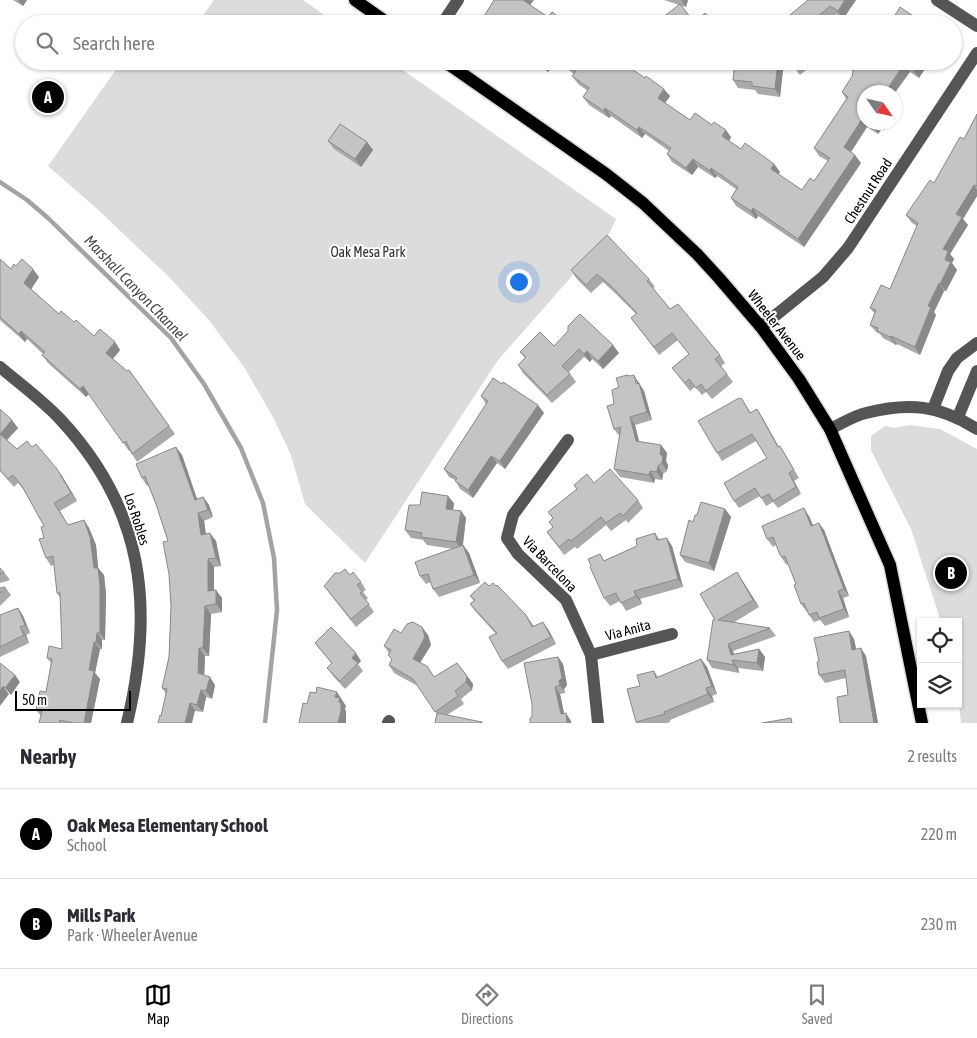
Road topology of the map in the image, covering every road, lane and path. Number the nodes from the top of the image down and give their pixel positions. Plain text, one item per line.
1 (355, 0) edge
2 (458, 0) edge
3 (938, 0) edge
4 (376, 15) edge
5 (448, 15) edge
6 (960, 15) edge
7 (962, 16) edge
8 (977, 26) edge
9 (977, 53) edge
10 (457, 70) edge
11 (761, 327) junction
12 (977, 343) edge
13 (977, 351) edge
14 (0, 367) edge
15 (977, 371) edge
16 (933, 409) junction
17 (958, 417) junction
18 (830, 429) junction
19 (977, 429) edge
20 (568, 440) dead end
21 (672, 634) dead end
22 (592, 655) junction
23 (127, 723) edge
24 (598, 723) edge
25 (922, 723) edge

1 - 4 main road
2 - 5 street
3 - 6 street
7 - 8 street
9 - 11 street, Chestnut Road
10 - 11 main road, Wheeler Avenue
11 - 18 main road, Wheeler Avenue
12 - 13 street
12 - 16 street
14 - 23 street, Los Robles
15 - 17 street
16 - 17 street
16 - 18 street
17 - 19 street
18 - 25 main road, Wheeler Avenue
20 - 22 street, Via Barcelona
21 - 22 street, Via Anita
22 - 24 street, Via Barcelona

